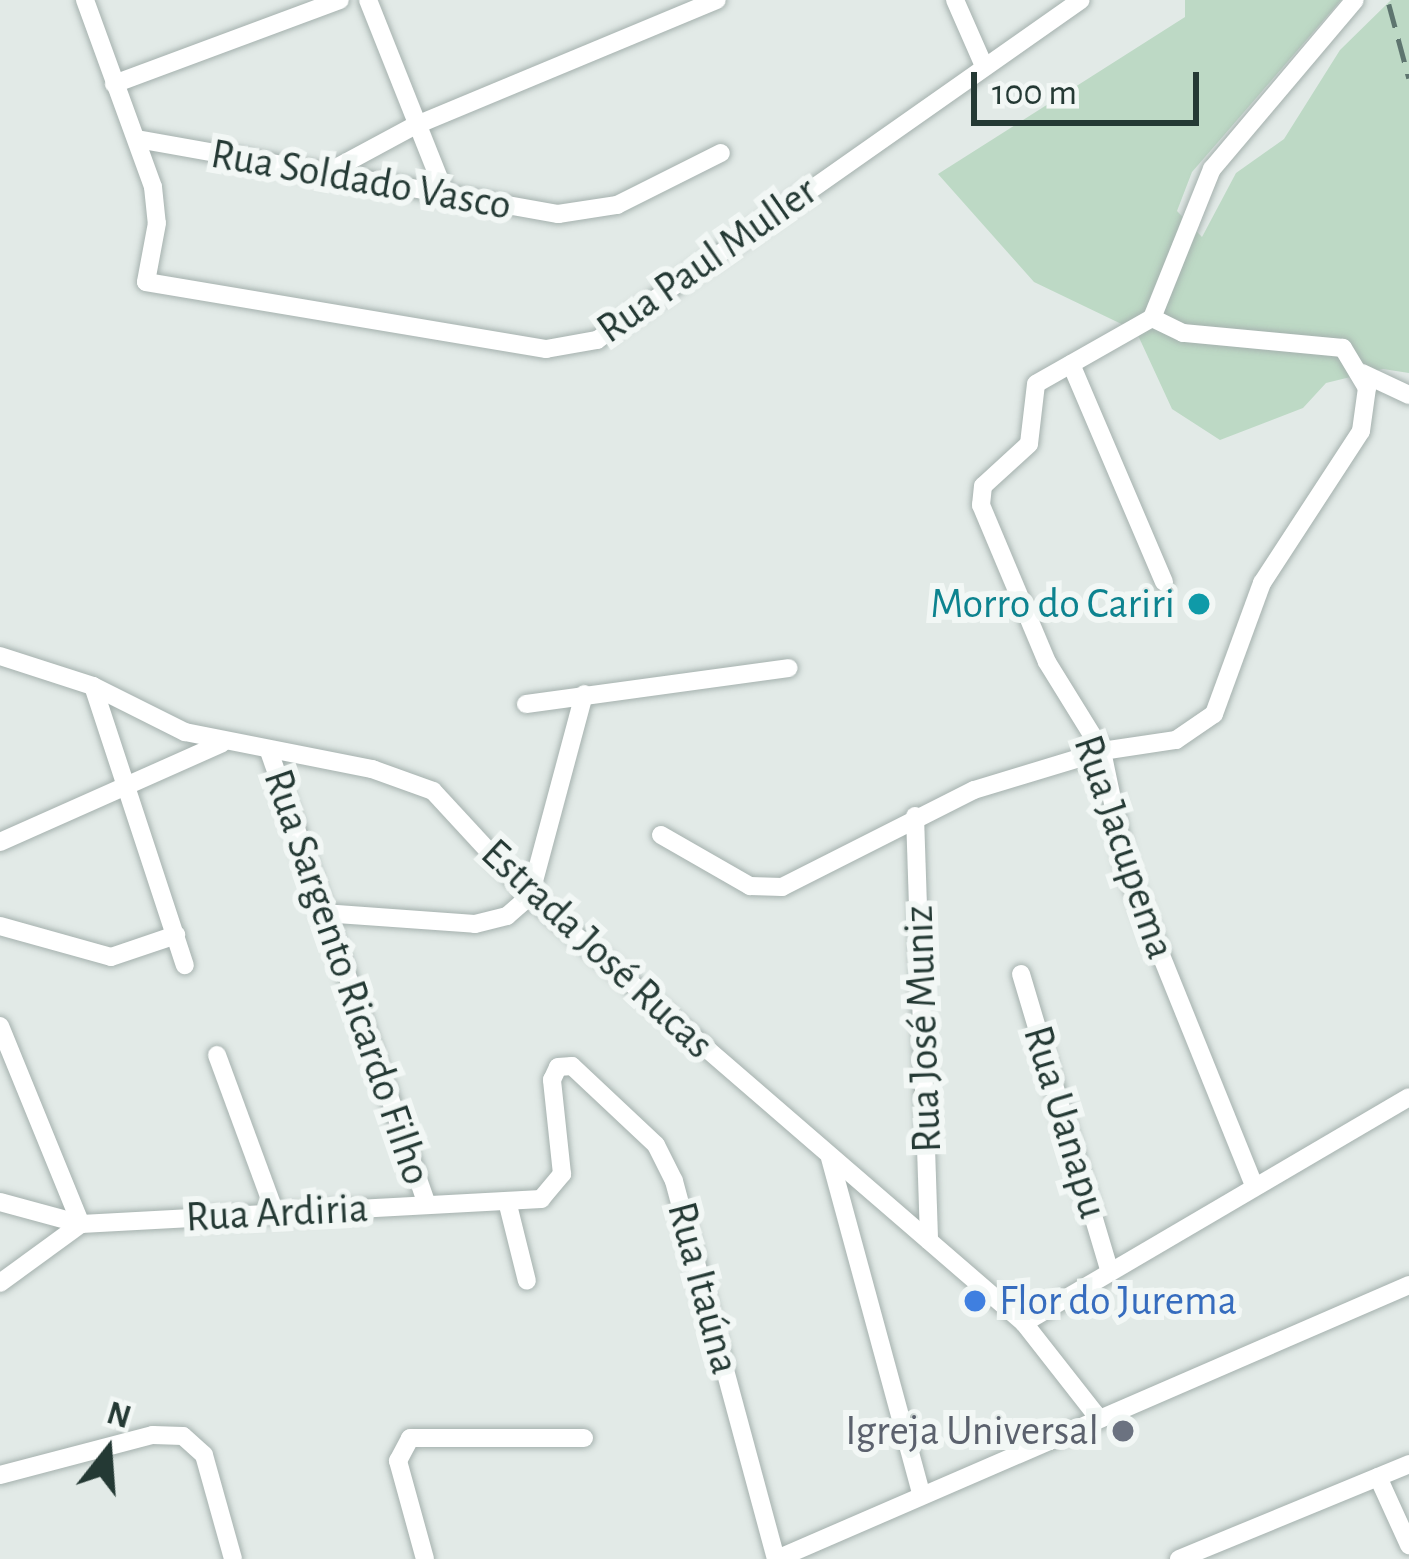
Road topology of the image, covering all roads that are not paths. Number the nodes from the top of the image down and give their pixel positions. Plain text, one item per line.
1 (85, 0) edge
2 (340, 0) edge
3 (368, 0) edge
4 (718, 0) edge
5 (955, 0) edge
6 (1081, 0) edge
7 (1355, 0) edge
8 (984, 66) junction
9 (114, 84) junction
10 (414, 126) junction
11 (137, 139) junction
12 (721, 153) dead end
13 (323, 175) junction
14 (446, 196) junction
15 (1152, 317) junction
16 (1071, 364) junction
17 (1362, 373) junction
18 (1409, 395) edge
19 (1164, 582) dead end
20 (0, 656) edge
21 (789, 668) dead end
22 (93, 686) junction
23 (584, 694) junction
24 (526, 704) dead end
25 (222, 742) junction
26 (269, 751) junction
27 (1102, 751) junction
28 (126, 787) junction
29 (915, 816) junction
30 (661, 836) dead end
31 (0, 842) edge
32 (530, 896) junction
33 (323, 913) junction
34 (0, 926) edge
35 (176, 935) junction
36 (185, 965) dead end
37 (1021, 974) dead end
38 (0, 1026) edge
39 (218, 1055) dead end
40 (1409, 1097) edge
41 (830, 1158) junction
42 (1254, 1186) junction
43 (554, 1191) joint
44 (507, 1201) junction
45 (0, 1202) edge
46 (426, 1203) junction
47 (275, 1213) junction
48 (81, 1224) junction
49 (929, 1241) junction
50 (1109, 1270) junction
51 (527, 1281) dead end
52 (0, 1283) edge
53 (1409, 1286) edge
54 (1024, 1323) junction
55 (1096, 1416) junction
56 (584, 1438) dead end
57 (1409, 1464) edge
58 (0, 1475) edge
59 (1378, 1477) junction
60 (921, 1492) junction
61 (1409, 1545) edge
62 (233, 1559) edge
63 (425, 1559) edge
64 (777, 1559) edge
65 (1179, 1559) edge

1 - 9 street
2 - 9 street
3 - 10 street
4 - 10 street
5 - 8 street
6 - 8 street, Rua Paul Muller
7 - 15 street
8 - 11 street, Rua Paul Muller
9 - 11 street
10 - 13 street
10 - 14 street
11 - 13 street, Rua Soldado Vasco
12 - 14 street, Rua Soldado Vasco
13 - 14 street, Rua Soldado Vasco
15 - 16 street, Rua Jacupema
15 - 17 street
16 - 19 street
16 - 27 street, Rua Jacupema
17 - 18 street
17 - 27 street
20 - 22 street, Estrada José Rucas
21 - 23 street
22 - 25 street, Estrada José Rucas
22 - 28 street
23 - 24 street
23 - 32 street
25 - 26 street, Estrada José Rucas
25 - 28 street
26 - 32 street, Estrada José Rucas
26 - 33 street, Rua Sargento Ricardo Filho
27 - 29 street
27 - 42 street, Rua Jacupema
28 - 31 street
28 - 35 street
29 - 30 street
29 - 49 street, Rua José Muniz
32 - 33 street
32 - 41 street, Estrada José Rucas
33 - 46 street, Rua Sargento Ricardo Filho
34 - 35 street
35 - 36 street
37 - 50 street, Rua Uanapu
38 - 48 street
39 - 47 street
40 - 42 street
41 - 49 street, Estrada José Rucas
41 - 60 street
42 - 50 street
43 - 44 street, Rua Ardiria
43 - 64 street, Rua Itaúna
44 - 46 street, Rua Ardiria
44 - 51 street
45 - 48 street, Rua Ardiria
46 - 47 street, Rua Ardiria
47 - 48 street, Rua Ardiria
48 - 52 street
49 - 54 street, Estrada José Rucas
50 - 54 street
53 - 55 street
54 - 55 street, Estrada José Rucas
55 - 60 street
56 - 63 street
57 - 59 street
58 - 62 street
59 - 61 street
59 - 65 street
60 - 64 street

